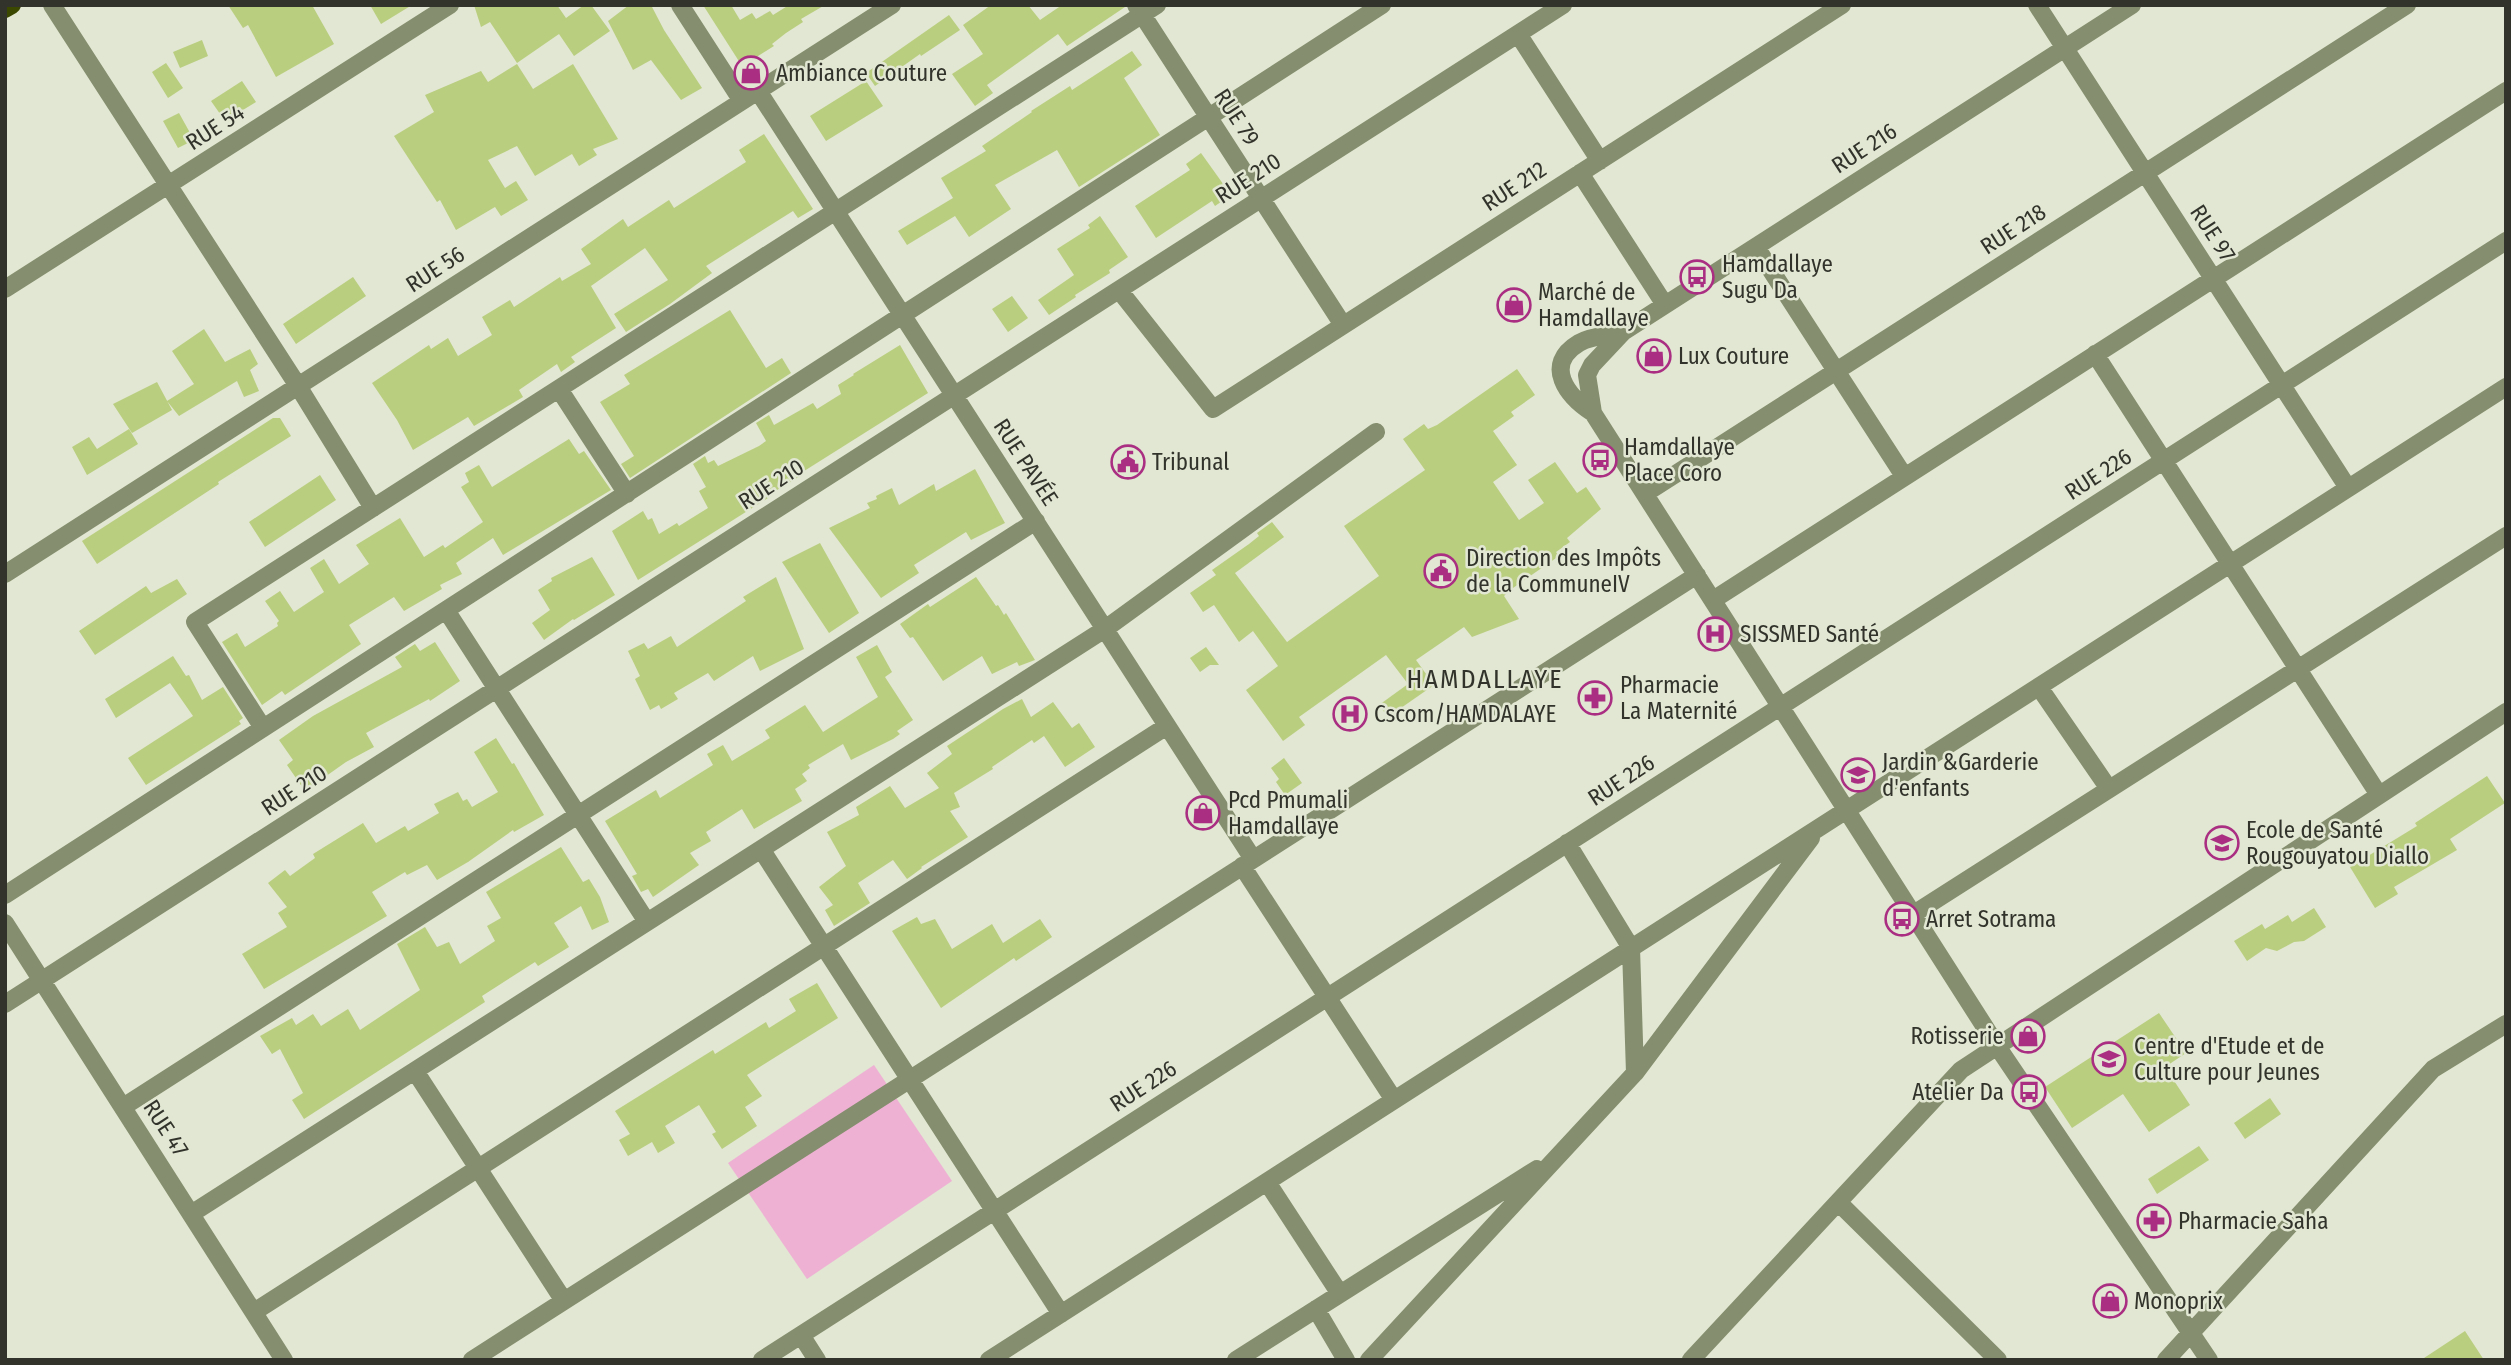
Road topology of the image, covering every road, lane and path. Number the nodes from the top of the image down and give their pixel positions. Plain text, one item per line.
1 (12, 5) edge
2 (52, 5) edge
3 (450, 5) edge
4 (680, 5) edge
5 (892, 5) edge
6 (1382, 5) edge
7 (1563, 5) edge
8 (1842, 5) edge
9 (2036, 5) edge
10 (2132, 5) edge
11 (2406, 5) edge
12 (1145, 8) edge
13 (5, 9) edge
14 (5, 21) edge
15 (1518, 34) junction
16 (2064, 48) junction
17 (2506, 91) edge
18 (750, 96) junction
19 (1209, 117) junction
20 (1600, 161) junction
21 (1580, 173) junction
22 (2145, 173) junction
23 (169, 186) junction
24 (1261, 199) junction
25 (835, 211) junction
26 (2506, 241) edge
27 (1756, 247) junction
28 (2213, 279) junction
29 (5, 289) edge
30 (1119, 289) junction
31 (1665, 305) junction
32 (902, 316) junction
33 (1343, 325) junction
34 (1623, 332) junction
35 (2095, 354) junction
36 (1836, 371) junction
37 (2282, 385) junction
38 (298, 386) junction
39 (2506, 387) edge
40 (559, 389) junction
41 (954, 396) junction
42 (1593, 414) junction
43 (1376, 432) dead end
44 (2164, 461) junction
45 (1904, 477) junction
46 (2348, 488) junction
47 (1646, 493) junction
48 (626, 494) junction
49 (373, 508) junction
50 (1035, 521) junction
51 (2506, 536) edge
52 (2230, 564) junction
53 (5, 574) edge
54 (1697, 575) junction
55 (1713, 600) junction
56 (446, 610) junction
57 (1105, 629) junction
58 (2298, 669) junction
59 (2039, 687) junction
60 (496, 689) junction
61 (1780, 707) junction
62 (2506, 712) edge
63 (1167, 726) junction
64 (263, 728) junction
65 (2109, 789) junction
66 (2379, 795) junction
67 (1846, 810) junction
68 (578, 815) junction
69 (1820, 827) junction
70 (1567, 843) junction
71 (761, 849) junction
72 (1248, 862) junction
73 (5, 895) edge
74 (1912, 915) junction
75 (647, 922) junction
76 (5, 923) edge
77 (824, 946) junction
78 (1631, 948) junction
79 (42, 981) junction
80 (1327, 997) junction
81 (5, 1004) edge
82 (2506, 1024) edge
83 (1997, 1046) junction
84 (415, 1071) junction
85 (1635, 1073) junction
86 (910, 1079) junction
87 (1394, 1100) junction
88 (123, 1107) junction
89 (1558, 1156) junction
90 (478, 1168) junction
91 (1267, 1182) junction
92 (1838, 1202) junction
93 (995, 1210) junction
94 (191, 1214) junction
95 (1340, 1294) junction
96 (564, 1301) junction
97 (1316, 1309) junction
98 (254, 1312) junction
99 (1061, 1314) junction
100 (2192, 1333) junction
101 (801, 1335) junction
102 (284, 1360) edge
103 (472, 1360) edge
104 (762, 1360) edge
105 (817, 1360) edge
106 (989, 1360) edge
107 (1236, 1360) edge
108 (1346, 1360) edge
109 (1369, 1360) edge
110 (1691, 1360) edge
111 (1998, 1360) edge
112 (2166, 1360) edge
113 (2209, 1360) edge

1 - 13 main road
1 - 14 street
2 - 23 street
3 - 23 street, RUE 54
4 - 18 street, RUE PAVÉE
5 - 18 street, RUE 56
6 - 19 street
7 - 15 street, RUE 210
8 - 20 street, RUE 212
9 - 16 street, RUE 97
10 - 16 street, RUE 216
11 - 22 street, RUE 218
12 - 19 street, RUE 79
12 - 25 street
15 - 20 street
15 - 24 street, RUE 210
16 - 22 street, RUE 97
16 - 27 street, RUE 216
17 - 28 street
18 - 25 street, RUE PAVÉE
18 - 38 street, RUE 56
19 - 24 street, RUE 79
19 - 32 street
20 - 21 street, RUE 212
21 - 31 street
21 - 33 street, RUE 212
22 - 28 street, RUE 97
22 - 36 street, RUE 218
23 - 29 street, RUE 54
23 - 38 street
24 - 30 street, RUE 210
24 - 33 street, RUE 79
25 - 32 street, RUE PAVÉE
25 - 40 street
26 - 37 street, RUE 226
27 - 31 street, RUE 216
27 - 36 street
28 - 35 street
28 - 37 street, RUE 97
30 - 33 street, RUE 212
30 - 41 street, RUE 210
31 - 34 street, RUE 216
32 - 41 street, RUE PAVÉE
32 - 48 street
34 - 42 street
34 - 42 street
35 - 44 street
35 - 45 street
36 - 45 street
36 - 47 street, RUE 218
37 - 44 street, RUE 226
37 - 46 street, RUE 97
38 - 49 street
38 - 53 street, RUE 56
39 - 46 street
40 - 48 street
40 - 49 street
41 - 50 street, RUE PAVÉE
41 - 60 street, RUE 210
42 - 47 street
43 - 57 street
44 - 52 street
44 - 61 street, RUE 226
45 - 55 street
46 - 52 street
47 - 54 street
48 - 56 street
49 - 64 street
50 - 57 street, RUE PAVÉE
50 - 68 street
51 - 58 street
52 - 58 street
52 - 59 street
54 - 55 street
54 - 72 street
55 - 61 street
56 - 60 street
56 - 64 street
57 - 63 street, RUE PAVÉE
57 - 71 street
58 - 65 street
58 - 66 street
59 - 65 street
59 - 67 street
60 - 68 street
60 - 79 street, RUE 210
61 - 67 street
61 - 70 street, RUE 226
62 - 66 street
63 - 72 street, RUE PAVÉE
63 - 77 street
64 - 73 street
65 - 74 street
66 - 83 street
67 - 69 street
67 - 74 street
68 - 75 street
68 - 88 street
69 - 78 street
69 - 85 street
70 - 78 street
70 - 80 street, RUE 226
71 - 75 street
71 - 77 street
72 - 80 street, RUE PAVÉE
72 - 86 street
74 - 83 street
75 - 84 street
76 - 79 street, RUE 47
77 - 86 street
77 - 90 street
78 - 85 street
78 - 87 street
79 - 81 street, RUE 210
79 - 88 street, RUE 47
80 - 87 street, RUE PAVÉE
80 - 93 street, RUE 226
82 - 100 street
83 - 92 street
83 - 100 street
84 - 90 street
84 - 94 street
85 - 89 street
86 - 93 street
86 - 96 street
87 - 91 street
88 - 94 street, RUE 47
89 - 95 street
89 - 109 street
90 - 96 street
90 - 98 street
91 - 95 street
91 - 99 street
92 - 110 street
92 - 111 street
93 - 99 street
93 - 101 street, RUE 226
94 - 98 street, RUE 47
95 - 97 street
96 - 103 street
97 - 107 street
97 - 108 street
98 - 102 street, RUE 47
99 - 106 street
100 - 112 street
100 - 113 street
101 - 104 street, RUE 226
101 - 105 street

